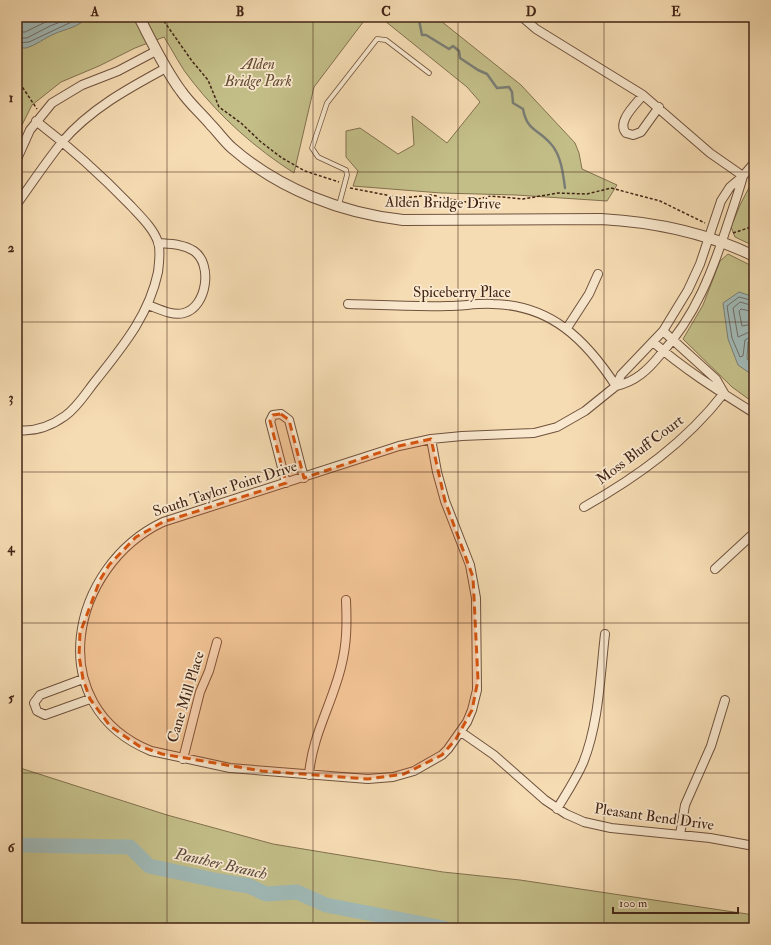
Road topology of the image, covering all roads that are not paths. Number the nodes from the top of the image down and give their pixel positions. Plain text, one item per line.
1 (139, 17) edge
2 (522, 17) edge
3 (156, 51) junction
4 (166, 68) junction
5 (429, 72) dead end
6 (643, 95) junction
7 (659, 107) junction
8 (36, 121) junction
9 (63, 141) junction
10 (17, 159) edge
11 (754, 163) edge
12 (743, 176) junction
13 (17, 204) edge
14 (339, 206) junction
15 (708, 236) junction
16 (722, 241) junction
17 (158, 243) junction
18 (754, 256) edge
19 (598, 274) dead end
20 (348, 304) dead end
21 (148, 305) junction
22 (567, 328) junction
23 (663, 332) junction
24 (673, 340) junction
25 (654, 342) junction
26 (664, 352) junction
27 (616, 386) junction
28 (724, 393) junction
29 (754, 413) edge
30 (17, 430) edge
31 (431, 439) junction
32 (304, 478) junction
33 (286, 484) junction
34 (584, 507) dead end
35 (754, 533) edge
36 (715, 569) dead end
37 (346, 600) dead end
38 (605, 634) dead end
39 (217, 642) dead end
40 (83, 678) junction
41 (90, 699) junction
42 (725, 700) dead end
43 (461, 732) junction
44 (183, 759) junction
45 (309, 775) junction
46 (558, 809) junction
47 (680, 835) junction
48 (754, 846) edge

1 - 3 street, Alden Bridge Drive
2 - 6 street
3 - 4 street, Alden Bridge Drive
3 - 8 street
4 - 9 street
4 - 14 street, Alden Bridge Drive
5 - 14 lane
6 - 7 street
6 - 7 street
7 - 12 street
8 - 9 street
8 - 10 street
9 - 13 street
9 - 17 street
11 - 12 street
12 - 15 street
12 - 16 street
14 - 15 street, Alden Bridge Drive
15 - 16 street, Alden Bridge Drive
15 - 23 street
16 - 18 street, Alden Bridge Drive
16 - 24 street
17 - 21 street
17 - 21 street
19 - 22 street
20 - 22 street, Spiceberry Place
21 - 30 street
22 - 27 street, Spiceberry Place
23 - 24 street
23 - 25 street
24 - 26 street
24 - 28 street
25 - 26 street
25 - 27 street
26 - 27 street
26 - 28 street
27 - 31 street, South Taylor Point Drive
28 - 29 street
28 - 34 street, Moss Bluff Court
31 - 32 street, South Taylor Point Drive
31 - 43 street, South Taylor Point Drive
32 - 33 street, South Taylor Point Drive
32 - 33 street
33 - 40 street, South Taylor Point Drive
35 - 36 street
37 - 45 street
38 - 46 street
39 - 44 street, Cane Mill Place
40 - 41 street, South Taylor Point Drive
40 - 41 street
41 - 44 street, South Taylor Point Drive
42 - 47 street
43 - 45 street, South Taylor Point Drive
43 - 46 street, Pleasant Bend Drive
44 - 45 street, South Taylor Point Drive
46 - 47 street, Pleasant Bend Drive
47 - 48 street, Pleasant Bend Drive

